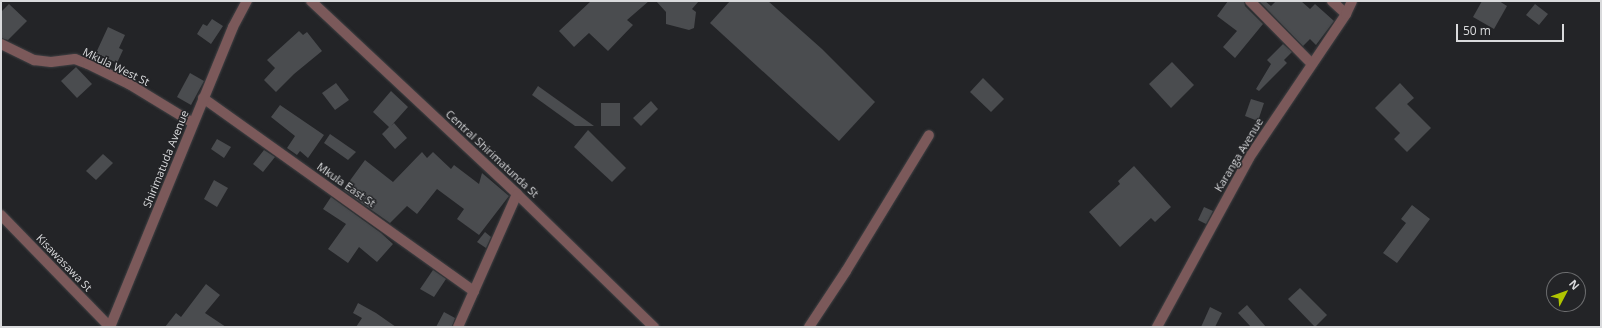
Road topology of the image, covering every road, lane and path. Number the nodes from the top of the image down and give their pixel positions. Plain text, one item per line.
1 (247, 1) edge
2 (311, 1) edge
3 (1250, 1) edge
4 (1332, 1) edge
5 (1352, 1) edge
6 (1346, 14) junction
7 (1, 44) edge
8 (1312, 64) junction
9 (203, 98) junction
10 (193, 123) junction
11 (930, 135) dead end
12 (517, 194) junction
13 (1, 215) edge
14 (474, 291) junction
15 (110, 327) edge
16 (458, 327) edge
17 (654, 327) edge
18 (809, 327) edge
19 (1157, 327) edge

1 - 9 street, Shirimatuda Avenue
2 - 12 street, Central Shirimatunda St
3 - 8 street
4 - 6 street
5 - 6 street, Karanga Avenue
6 - 8 street, Karanga Avenue
7 - 10 street, Mkula West St
8 - 19 street, Karanga Avenue
9 - 10 street, Shirimatuda Avenue
9 - 14 street, Mkula East St
10 - 15 street, Shirimatuda Avenue
11 - 18 street
12 - 14 street
12 - 17 street, Central Shirimatunda St
13 - 15 street, Kisawasawa St
14 - 16 street

